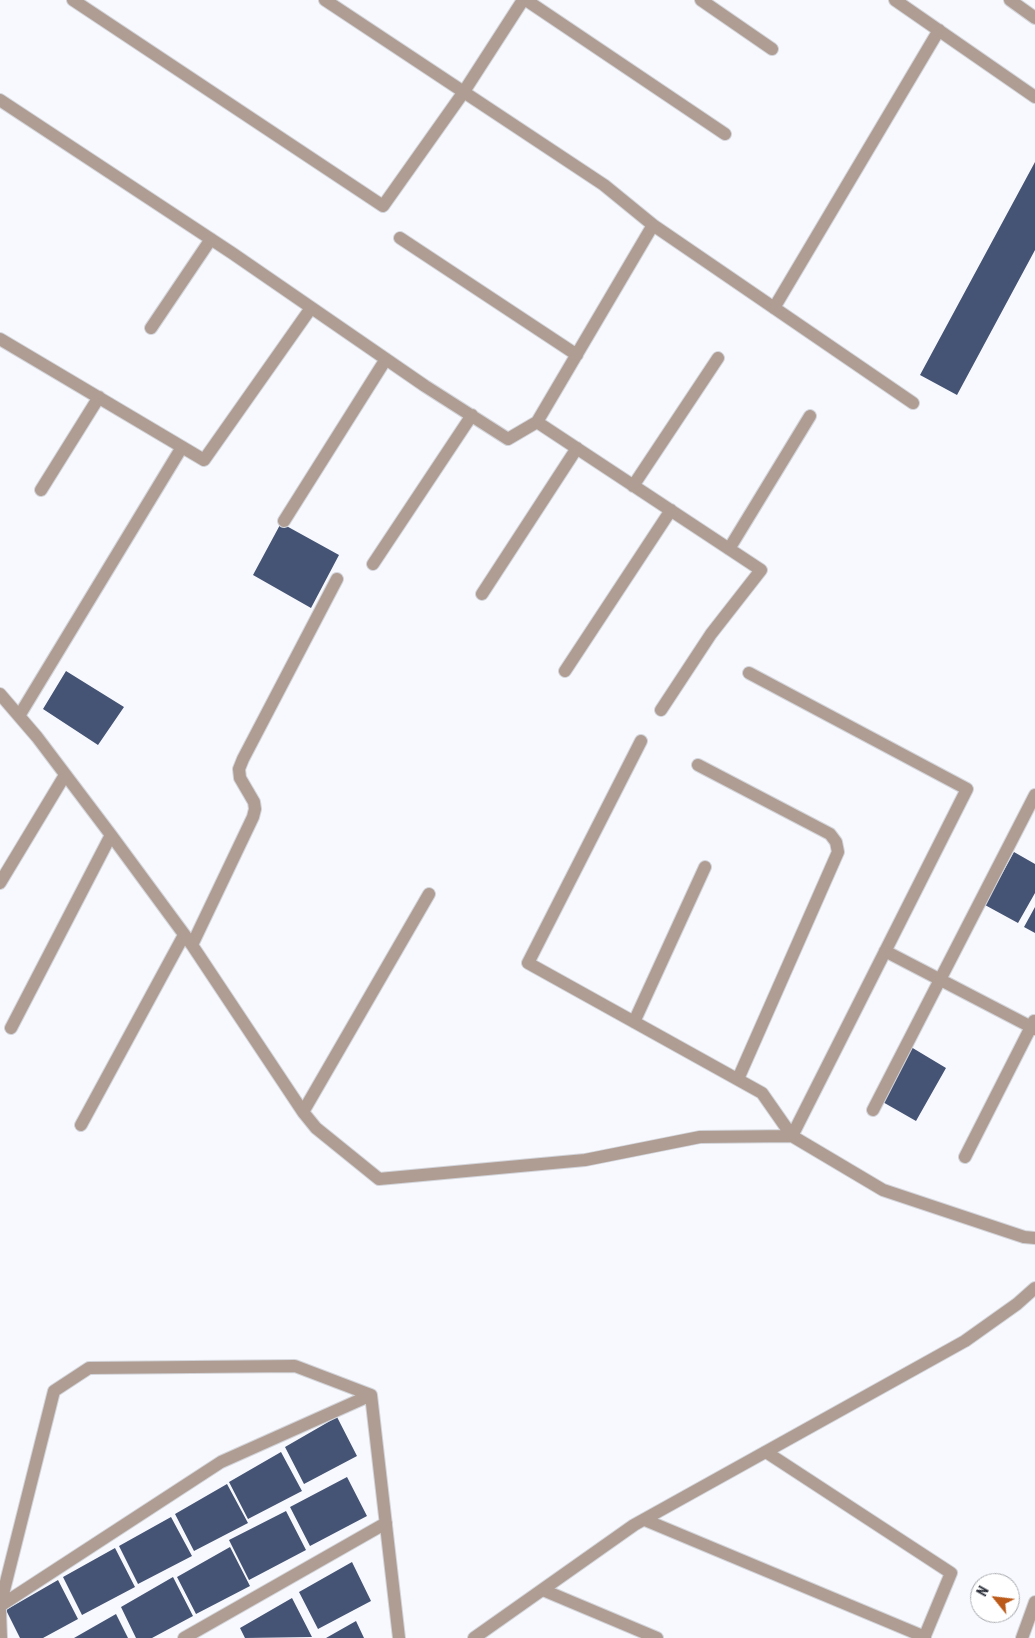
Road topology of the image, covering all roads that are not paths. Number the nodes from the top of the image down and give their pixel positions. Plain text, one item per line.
1 (74, 0) edge
2 (325, 0) edge
3 (524, 0) edge
4 (702, 0) edge
5 (896, 0) edge
6 (1010, 0) edge
7 (1035, 18) edge
8 (939, 30) junction
9 (772, 49) dead end
10 (463, 93) junction
11 (1035, 97) edge
12 (0, 100) edge
13 (725, 134) dead end
14 (653, 225) junction
15 (400, 238) dead end
16 (211, 240) junction
17 (311, 308) junction
18 (774, 308) junction
19 (151, 328) dead end
20 (0, 339) edge
21 (576, 356) junction
22 (718, 358) dead end
23 (386, 359) junction
24 (99, 397) junction
25 (913, 403) dead end
26 (472, 415) junction
27 (810, 416) dead end
28 (538, 422) junction
29 (182, 447) junction
30 (577, 448) junction
31 (633, 486) junction
32 (41, 490) dead end
33 (671, 510) junction
34 (284, 521) dead end
35 (729, 549) junction
36 (373, 564) dead end
37 (337, 579) dead end
38 (482, 594) dead end
39 (565, 671) dead end
40 (749, 674) dead end
41 (0, 694) edge
42 (661, 710) dead end
43 (19, 716) junction
44 (641, 741) dead end
45 (698, 765) dead end
46 (64, 774) junction
47 (1035, 795) edge
48 (111, 835) junction
49 (705, 867) dead end
50 (0, 883) edge
51 (429, 894) dead end
52 (188, 940) junction
53 (885, 951) junction
54 (939, 979) junction
55 (634, 1022) junction
56 (1034, 1025) edge
57 (11, 1028) dead end
58 (738, 1079) junction
59 (872, 1110) dead end
60 (303, 1112) junction
61 (81, 1125) dead end
62 (792, 1136) junction
63 (965, 1157) dead end
64 (1035, 1238) edge
65 (1035, 1288) edge
66 (371, 1395) junction
67 (766, 1452) junction
68 (644, 1520) junction
69 (386, 1523) junction
70 (543, 1590) junction
71 (1035, 1602) edge
72 (0, 1606) edge
73 (0, 1610) edge
74 (924, 1637) edge
75 (1, 1638) edge
76 (184, 1638) edge
77 (400, 1638) edge
78 (474, 1638) edge
79 (657, 1638) edge
80 (1022, 1638) edge

1 - 10 street
2 - 10 street
3 - 10 street
3 - 13 street
4 - 9 street
5 - 8 street
6 - 7 street
8 - 11 street
8 - 18 street
10 - 14 street
12 - 16 street
14 - 18 street
14 - 21 street
15 - 21 street
16 - 17 street
16 - 19 street
17 - 23 street
17 - 29 street
18 - 25 street
20 - 24 street
21 - 28 street
22 - 31 street
23 - 26 street
23 - 34 street
24 - 29 street
24 - 32 street
26 - 28 street
26 - 36 street
27 - 35 street
28 - 30 street
29 - 43 street
30 - 31 street
30 - 38 street
31 - 33 street
33 - 35 street
33 - 39 street
35 - 42 street
37 - 52 street
40 - 53 street
41 - 43 street
43 - 46 street
44 - 55 street
45 - 58 street
46 - 48 street
46 - 50 street
47 - 54 street
48 - 52 street
48 - 57 street
49 - 55 street
51 - 60 street
52 - 60 street
52 - 61 street
53 - 54 street
53 - 62 street
54 - 56 street
54 - 59 street
55 - 58 street
56 - 63 street
58 - 62 street
60 - 62 street
62 - 64 street
65 - 67 street
66 - 69 street
66 - 72 street
66 - 72 street
67 - 68 street
67 - 74 street
68 - 70 street
68 - 74 street
69 - 76 street
69 - 77 street
70 - 78 street
70 - 79 street
71 - 80 street
73 - 75 street

